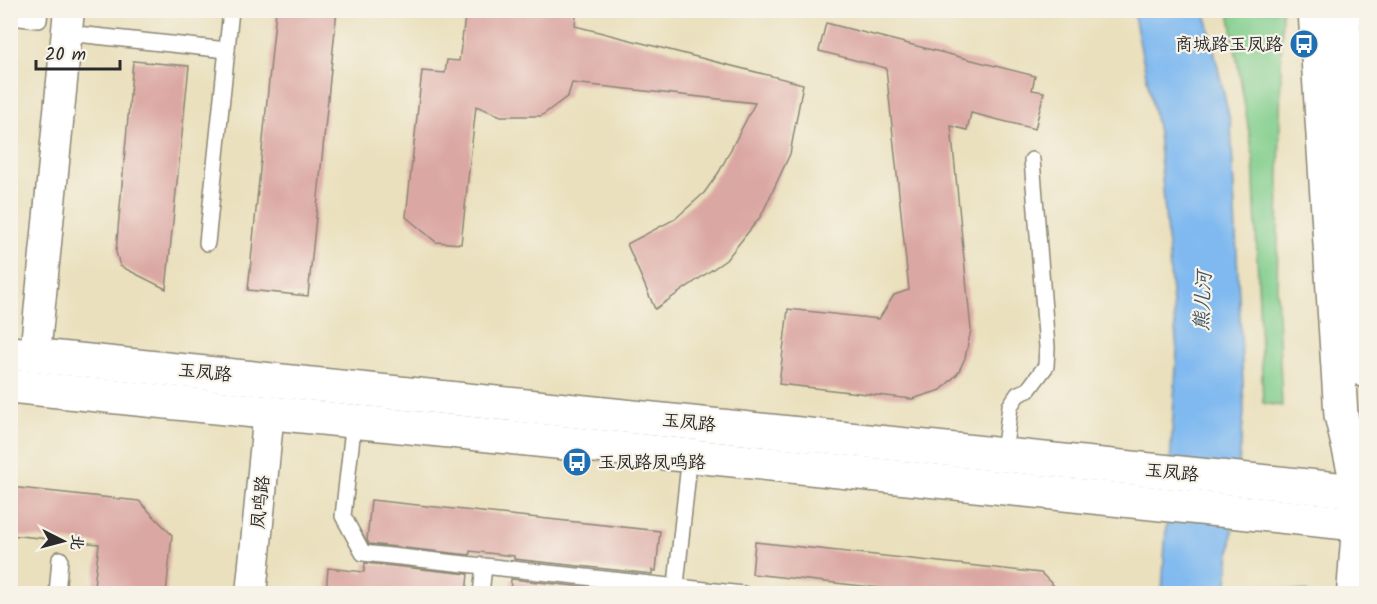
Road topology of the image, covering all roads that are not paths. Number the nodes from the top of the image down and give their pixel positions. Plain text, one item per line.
1 (40, 10) edge
2 (231, 10) edge
3 (1314, 10) edge
4 (1343, 10) edge
5 (10, 17) edge
6 (68, 22) edge
7 (227, 50) junction
8 (1032, 160) dead end
9 (207, 243) dead end
10 (23, 354) edge
11 (1366, 370) edge
12 (10, 386) edge
13 (269, 411) junction
14 (354, 420) junction
15 (1366, 435) edge
16 (690, 454) junction
17 (1004, 454) junction
18 (1363, 492) edge
19 (1362, 524) edge
20 (60, 559) dead end
21 (484, 566) junction
22 (675, 590) edge
23 (57, 594) edge
24 (250, 594) edge
25 (481, 594) edge
26 (743, 594) edge
27 (1352, 594) edge

1 - 5 lane
2 - 7 lane
3 - 18 street
4 - 11 street
6 - 7 lane
6 - 10 street
7 - 9 lane
8 - 17 lane
10 - 17 street, 玉凤路
12 - 13 street, 玉凤路
13 - 14 street, 玉凤路
13 - 24 street, 凤鸣路
14 - 16 street, 玉凤路
14 - 21 lane
15 - 18 street
16 - 19 street, 玉凤路
16 - 22 lane
17 - 18 street, 玉凤路
18 - 19 street
19 - 27 street
20 - 23 lane
21 - 22 lane
21 - 25 lane
22 - 26 lane

